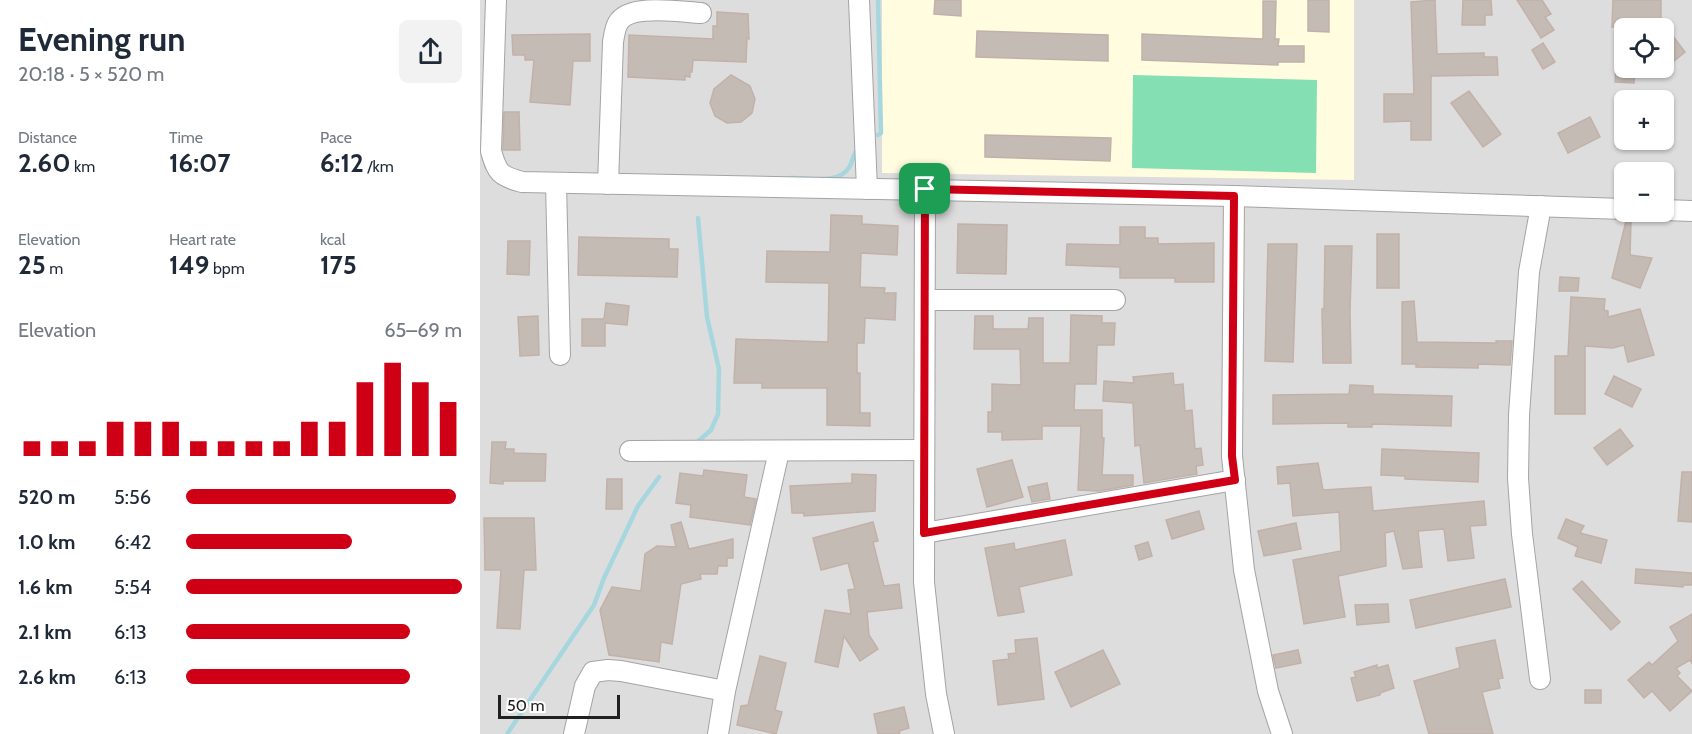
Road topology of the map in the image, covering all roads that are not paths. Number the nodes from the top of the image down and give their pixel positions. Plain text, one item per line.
1 (496, 0) edge
2 (859, 0) edge
3 (701, 13) dead end
4 (556, 183) junction
5 (608, 184) junction
6 (867, 189) junction
7 (925, 189) junction
8 (1234, 196) junction
9 (1541, 206) junction
10 (1614, 209) edge
11 (1674, 210) edge
12 (1692, 211) edge
13 (924, 300) junction
14 (1115, 300) dead end
15 (560, 355) dead end
16 (924, 450) junction
17 (630, 451) dead end
18 (779, 452) junction
19 (1235, 480) junction
20 (924, 533) junction
21 (1539, 679) dead end
22 (726, 691) junction
23 (574, 734) edge
24 (718, 734) edge
25 (944, 734) edge
26 (1282, 734) edge

1 - 4 street
2 - 6 street
3 - 5 street
4 - 5 street
4 - 15 street
5 - 6 street
6 - 7 street
7 - 8 street
7 - 13 street
8 - 9 street
8 - 19 street
9 - 10 street
9 - 21 street
11 - 12 street
13 - 14 street
13 - 16 street
16 - 18 street
16 - 20 street
17 - 18 street
18 - 22 street
19 - 20 street
19 - 26 street
20 - 25 street
22 - 23 street
22 - 24 street

